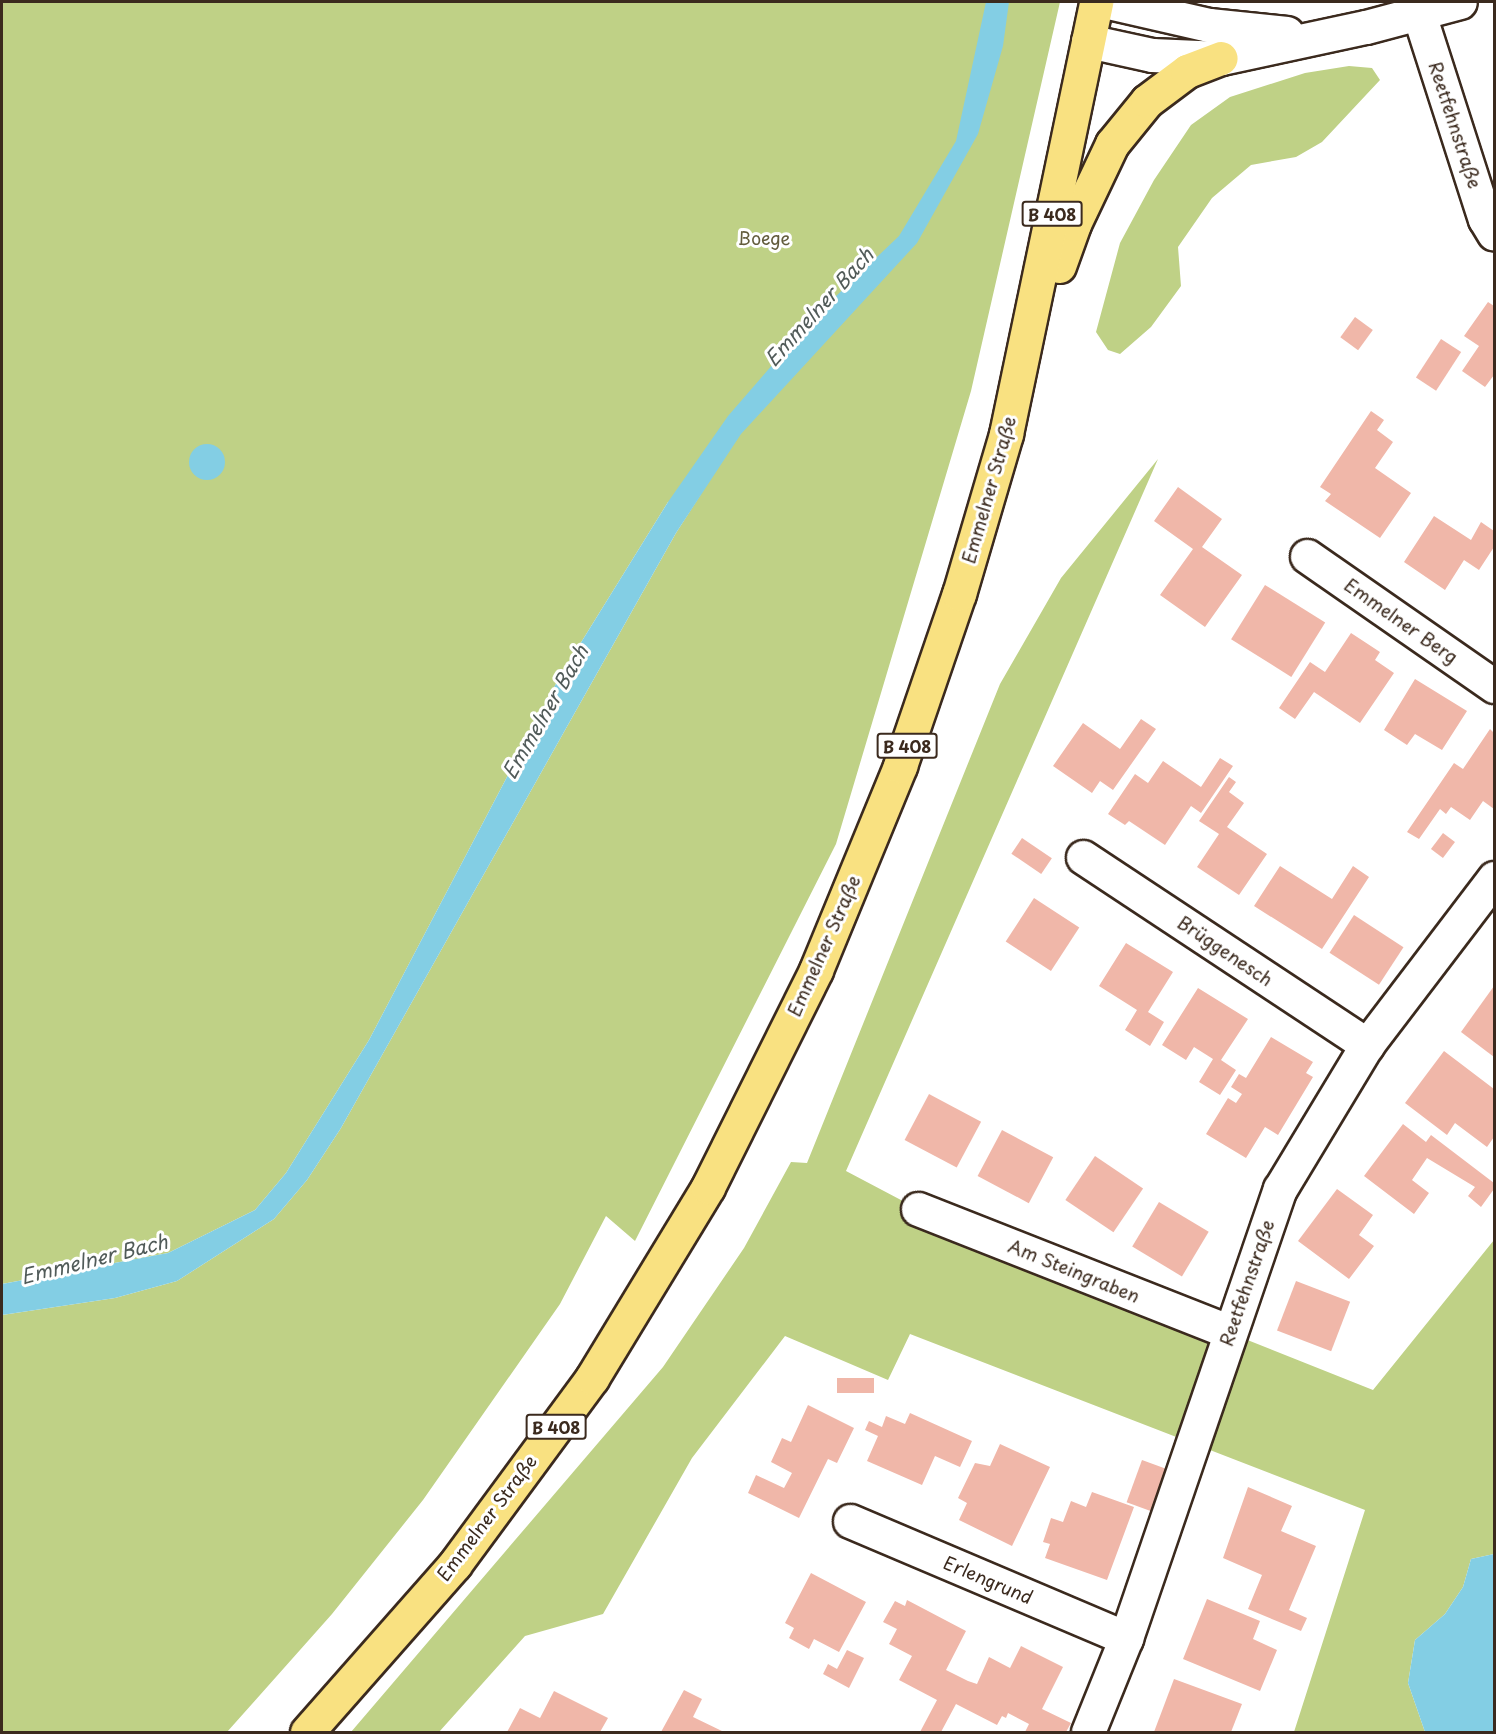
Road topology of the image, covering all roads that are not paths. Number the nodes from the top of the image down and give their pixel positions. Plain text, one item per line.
1 (1095, 2) edge
2 (1108, 2) edge
3 (1460, 2) edge
4 (1419, 14) junction
5 (1316, 36) junction
6 (1088, 41) junction
7 (1221, 58) junction
8 (1494, 234) edge
9 (1017, 387) junction
10 (1307, 556) dead end
11 (1494, 686) edge
12 (1083, 857) dead end
13 (1494, 878) edge
14 (1367, 1045) junction
15 (918, 1209) dead end
16 (1230, 1332) junction
17 (850, 1521) dead end
18 (1126, 1638) junction
19 (307, 1732) edge
20 (1088, 1732) edge

1 - 6 main road, Emmelner Straße / B 408
2 - 5 street
3 - 4 street
4 - 5 street
4 - 8 street, Reetfehnstraße
5 - 7 street
6 - 7 street
6 - 9 main road, Emmelner Straße / B 408
7 - 9 main road
9 - 19 main road, Emmelner Straße / B 408
10 - 11 street, Emmelner Berg
12 - 14 street, Brüggenesch
13 - 14 street, Reetfehnstraße
14 - 16 street, Reetfehnstraße
15 - 16 street, Am Steingraben
16 - 18 street, Reetfehnstraße
17 - 18 street, Erlengrund
18 - 20 street, Reetfehnstraße

